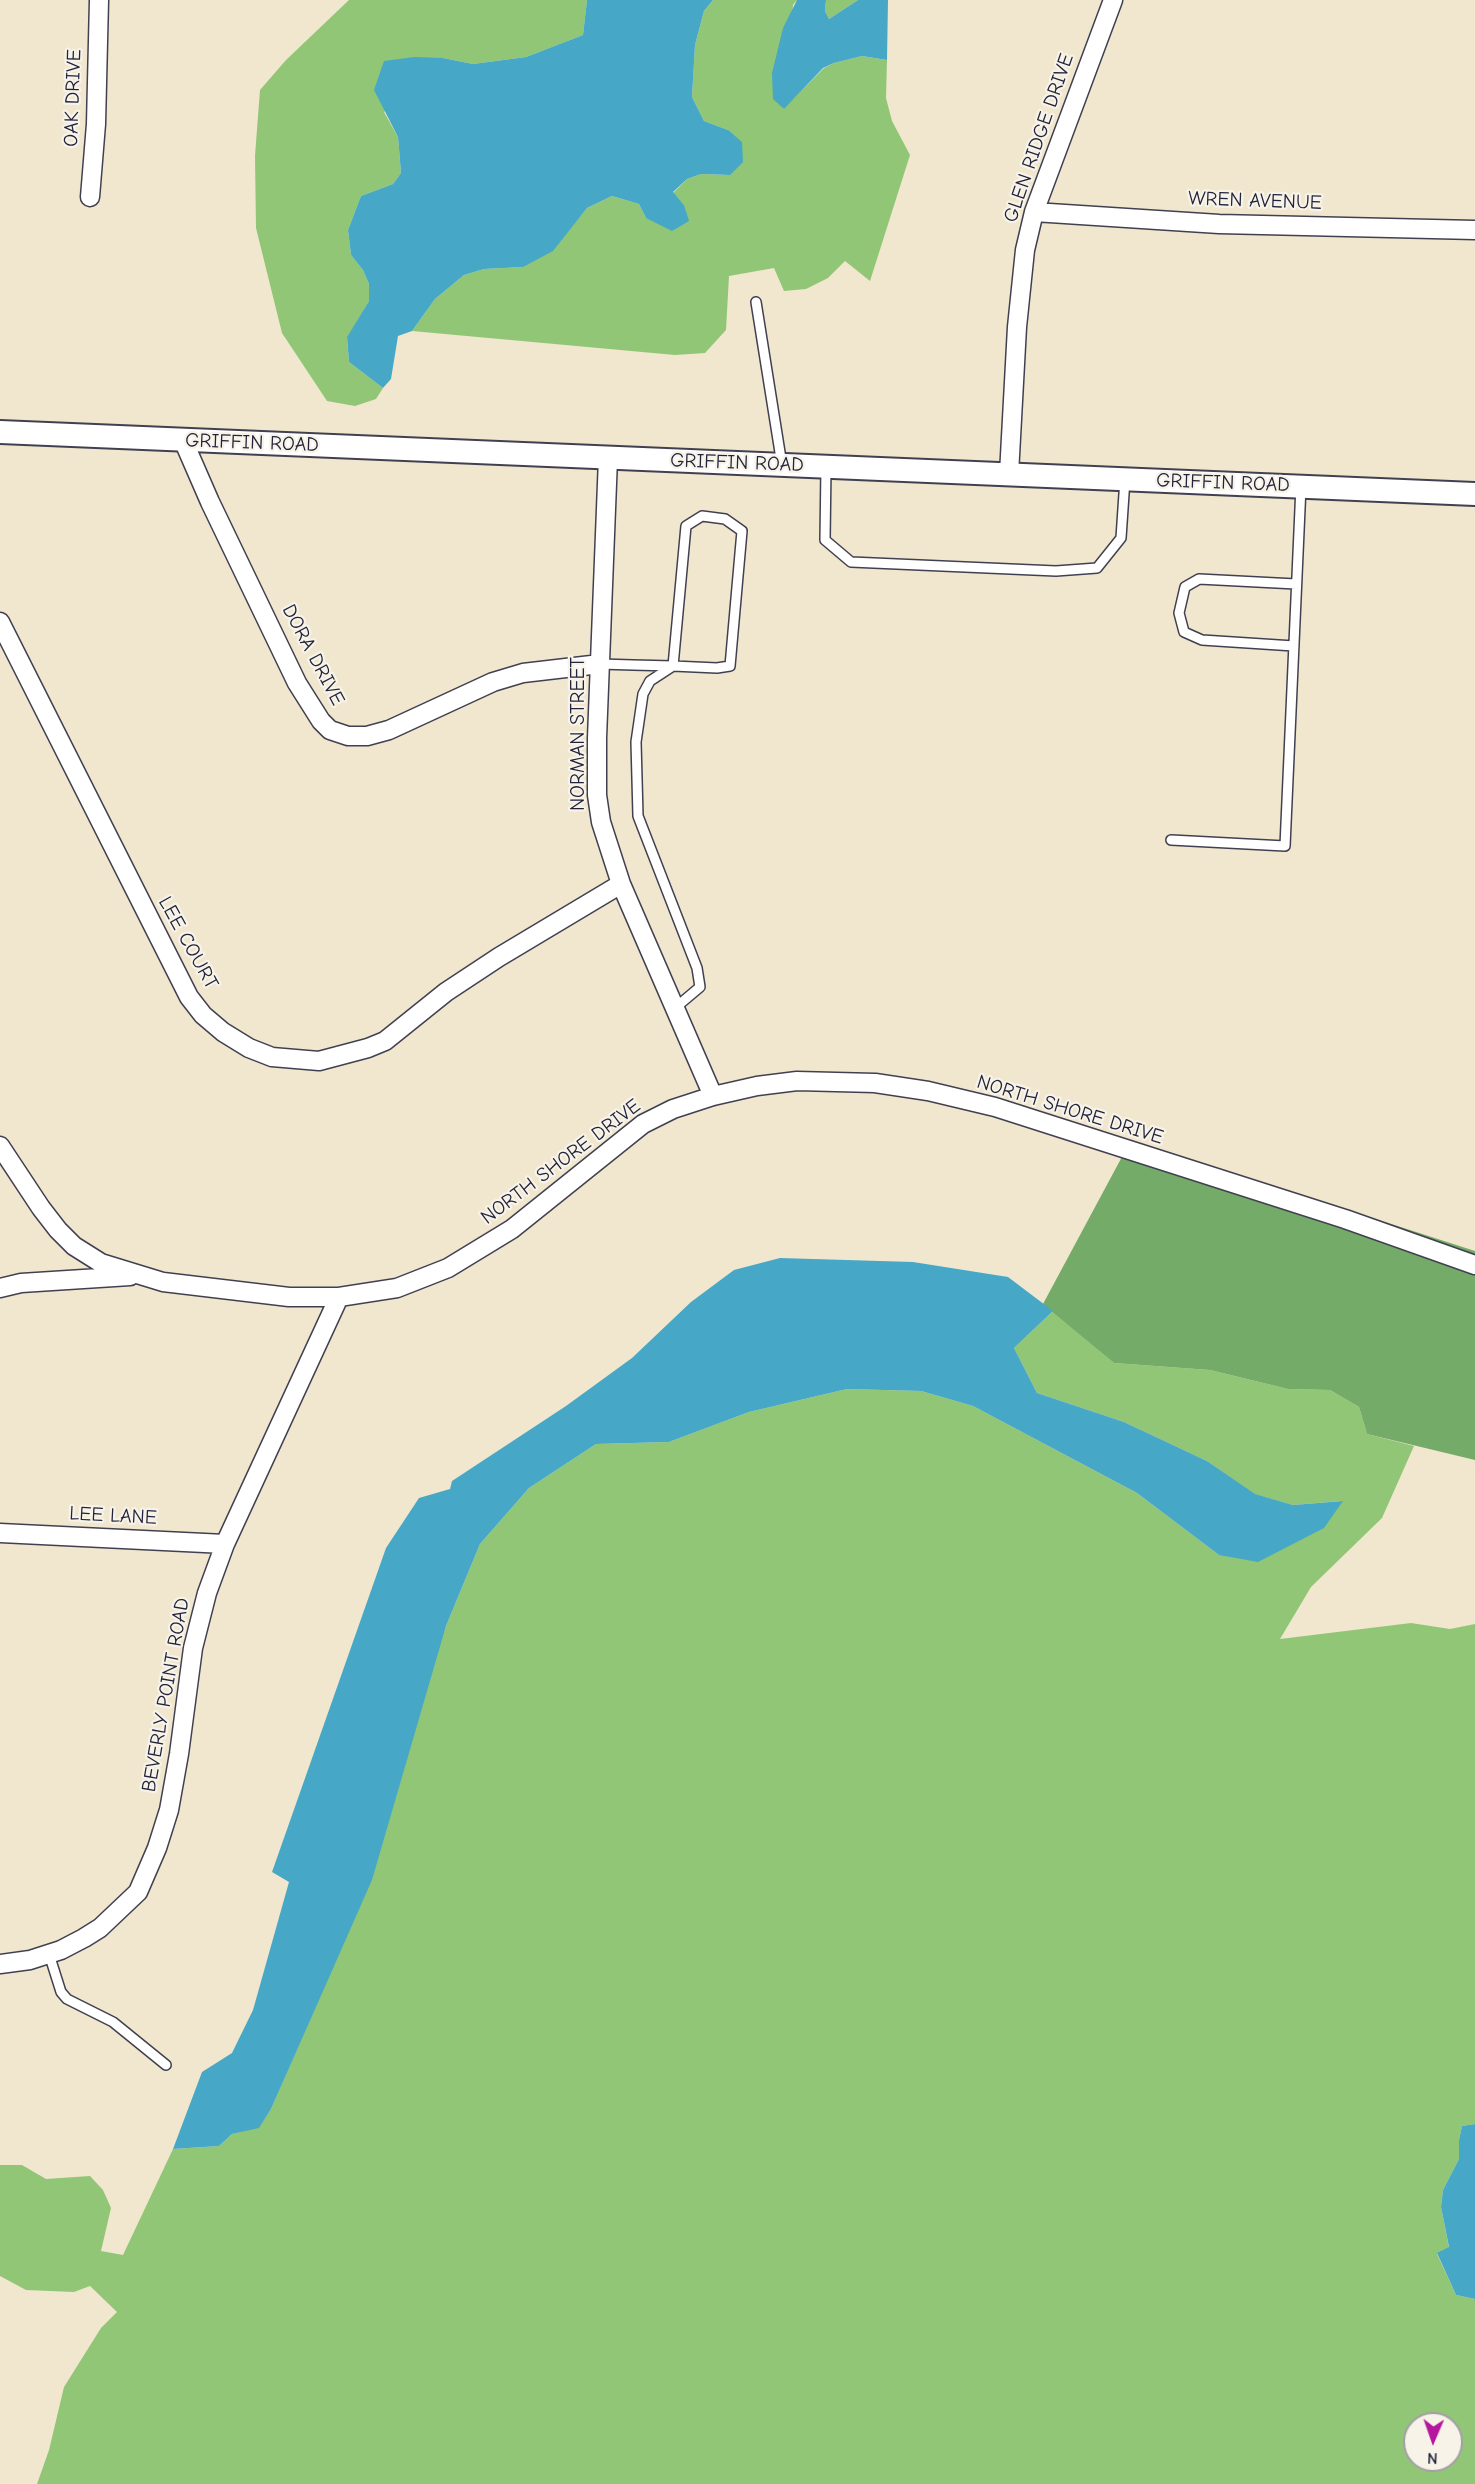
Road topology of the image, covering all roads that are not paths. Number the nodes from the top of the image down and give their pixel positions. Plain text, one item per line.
1 (99, 0) edge
2 (1113, 0) edge
3 (90, 197) dead end
4 (1034, 212) junction
5 (1475, 230) edge
6 (756, 302) dead end
7 (0, 432) edge
8 (183, 440) junction
9 (608, 458) junction
10 (782, 465) junction
11 (826, 467) junction
12 (1010, 474) junction
13 (1125, 479) junction
14 (1301, 486) junction
15 (1475, 494) edge
16 (1296, 584) junction
17 (0, 622) edge
18 (1294, 646) junction
19 (600, 664) junction
20 (673, 666) junction
21 (1171, 840) dead end
22 (621, 884) junction
23 (675, 1008) junction
24 (713, 1096) junction
25 (0, 1146) edge
26 (1475, 1265) edge
27 (138, 1276) junction
28 (0, 1288) edge
29 (339, 1297) junction
30 (0, 1533) edge
31 (225, 1544) junction
32 (49, 1954) junction
33 (0, 1964) edge
34 (166, 2065) dead end

1 - 3 street, OAK DRIVE
2 - 4 street, GLEN RIDGE DRIVE
4 - 5 street, WREN AVENUE
4 - 12 street, GLEN RIDGE DRIVE
6 - 10 lane
7 - 8 street, GRIFFIN ROAD
8 - 9 street, GRIFFIN ROAD
8 - 19 street, DORA DRIVE
9 - 10 street, GRIFFIN ROAD
9 - 19 street, NORMAN STREET
10 - 11 street, GRIFFIN ROAD
11 - 12 street, GRIFFIN ROAD
11 - 13 lane
12 - 13 street, GRIFFIN ROAD
13 - 14 street, GRIFFIN ROAD
14 - 15 street, GRIFFIN ROAD
14 - 16 lane
16 - 18 lane
16 - 18 lane
17 - 22 street, LEE COURT
18 - 21 lane
19 - 20 lane
19 - 22 street, NORMAN STREET
20 - 20 lane
20 - 23 lane
22 - 23 street, NORMAN STREET
23 - 24 street, NORMAN STREET
24 - 26 street, NORTH SHORE DRIVE
24 - 29 street, NORTH SHORE DRIVE
25 - 27 street, NORTH SHORE DRIVE
27 - 28 street
27 - 29 street, NORTH SHORE DRIVE
29 - 31 street, BEVERLY POINT ROAD
30 - 31 street, LEE LANE
31 - 32 street, BEVERLY POINT ROAD
32 - 33 street, BEVERLY POINT ROAD
32 - 34 lane

